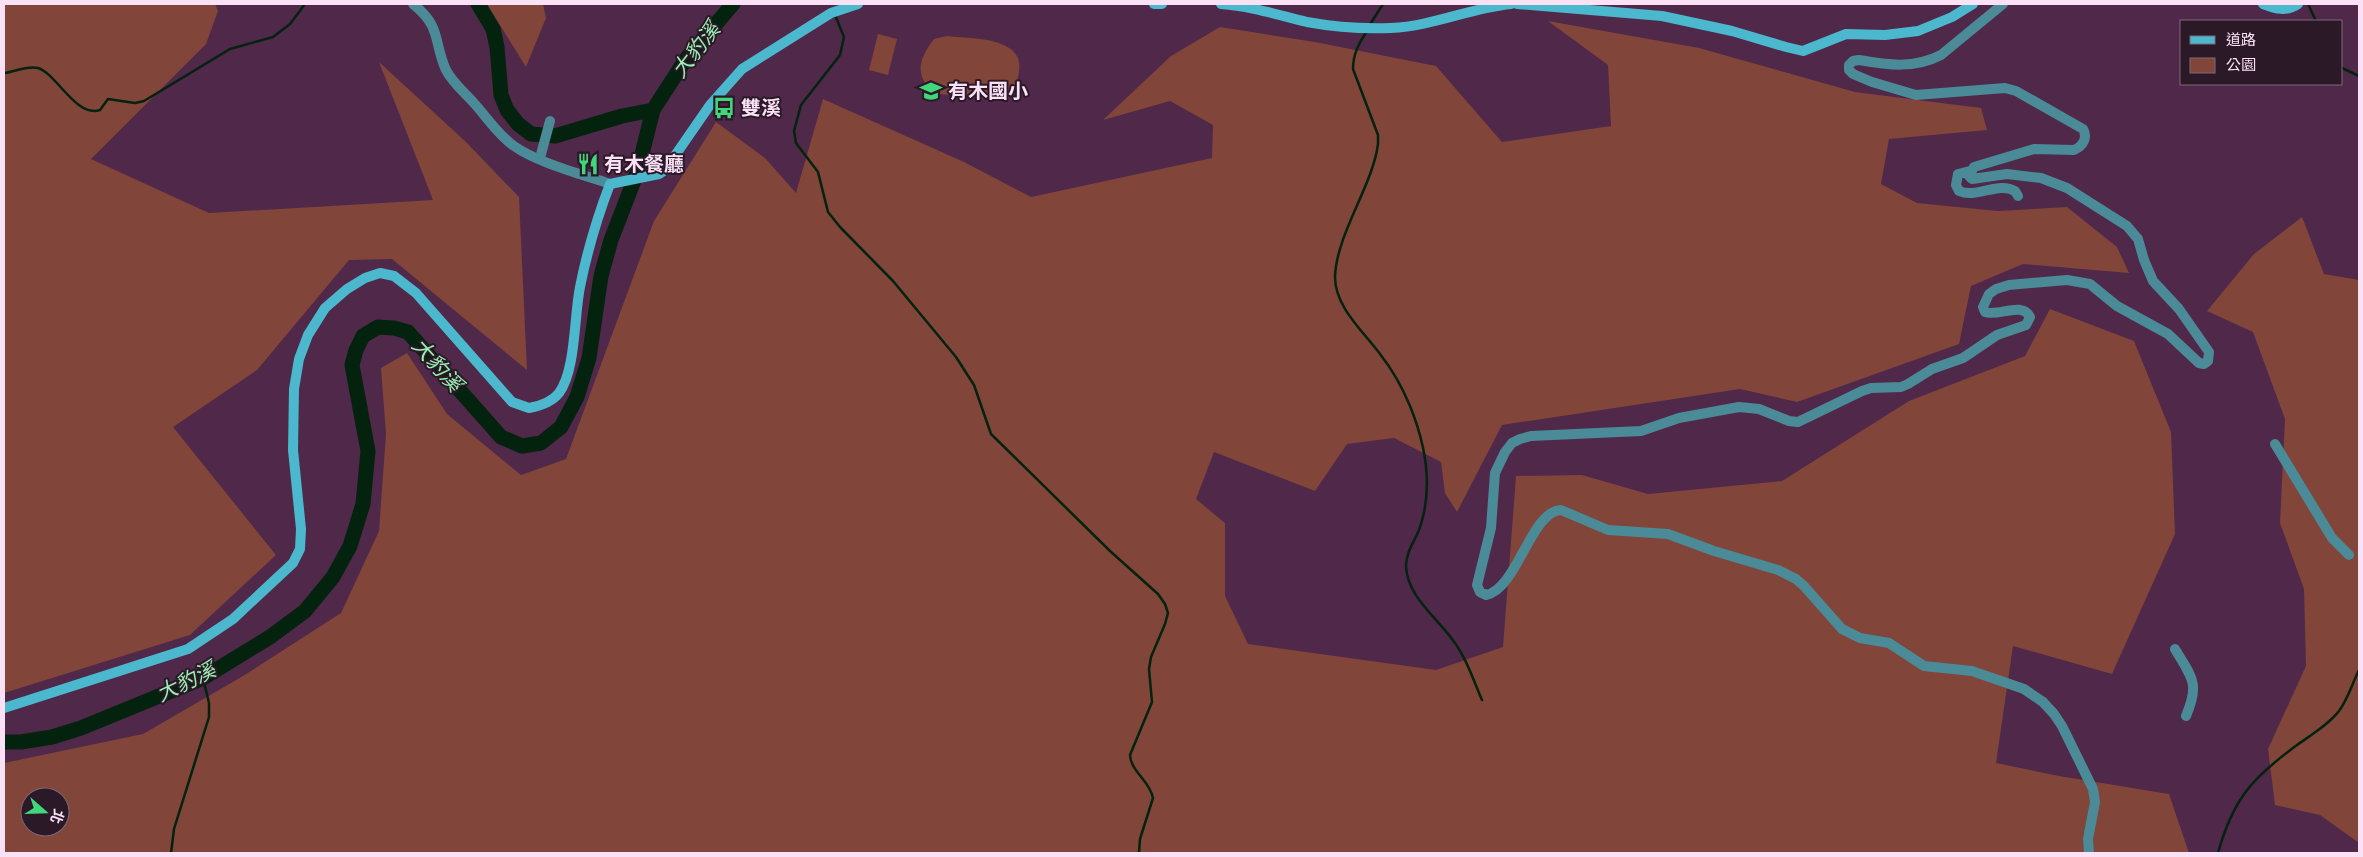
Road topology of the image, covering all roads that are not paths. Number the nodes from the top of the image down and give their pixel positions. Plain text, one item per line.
1 (413, 4) edge
2 (858, 4) edge
3 (1154, 4) edge
4 (1162, 4) edge
5 (1221, 4) edge
6 (1511, 4) edge
7 (1518, 4) edge
8 (1973, 4) edge
9 (2003, 4) edge
10 (2263, 4) edge
11 (2298, 4) edge
12 (550, 121) dead end
13 (541, 156) junction
14 (1970, 171) junction
15 (610, 184) junction
16 (2018, 196) dead end
17 (2275, 444) dead end
18 (2349, 555) dead end
19 (2175, 649) dead end
20 (4, 708) edge
21 (2186, 716) dead end
22 (2089, 853) edge

1 - 13 street
2 - 15 street
3 - 4 street
5 - 6 street
7 - 8 street
9 - 14 street
10 - 11 street
12 - 13 street
13 - 15 street
14 - 16 street
14 - 22 street
15 - 20 street
17 - 18 street
19 - 21 street

